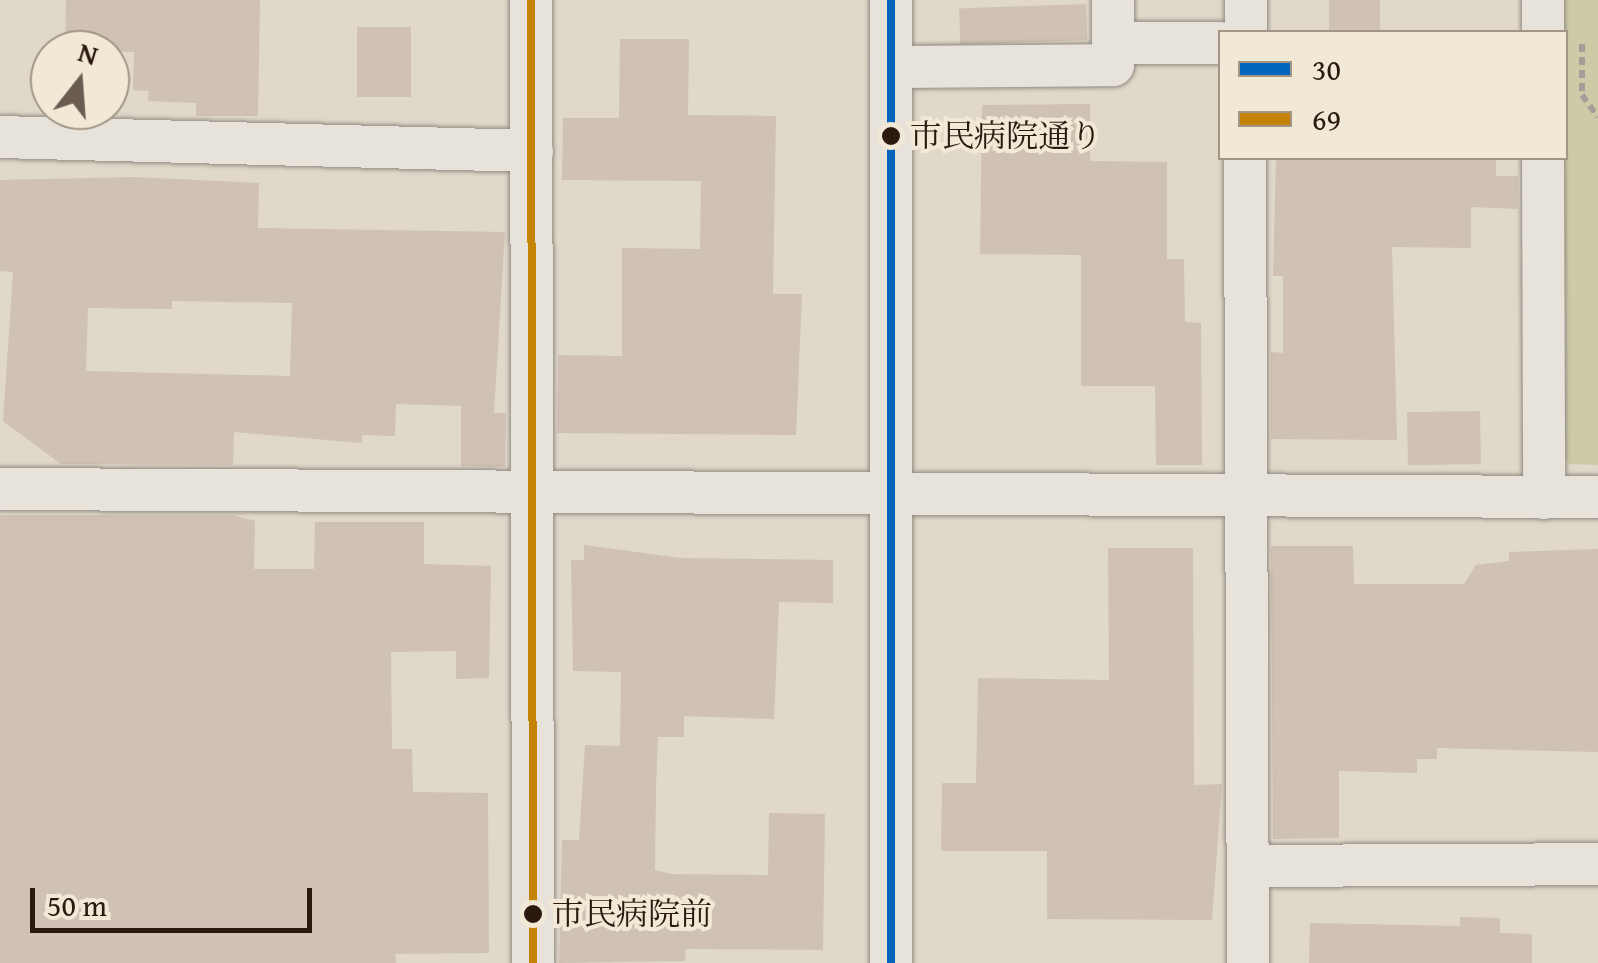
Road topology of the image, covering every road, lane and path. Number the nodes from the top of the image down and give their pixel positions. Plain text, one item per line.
1 (531, 0) edge
2 (891, 0) edge
3 (1113, 0) edge
4 (1246, 0) edge
5 (1543, 0) edge
6 (1246, 30) edge
7 (1559, 30) edge
8 (1114, 43) junction
9 (1218, 43) edge
10 (1568, 53) edge
11 (891, 68) junction
12 (1598, 118) edge
13 (0, 138) edge
14 (532, 151) junction
15 (1245, 160) edge
16 (1543, 160) edge
17 (0, 489) edge
18 (535, 495) junction
19 (890, 497) junction
20 (1244, 497) junction
21 (1544, 498) junction
22 (1598, 498) edge
23 (1598, 864) edge
24 (1248, 866) junction
25 (533, 963) edge
26 (892, 963) edge
27 (1248, 963) edge

1 - 14 street
2 - 11 street
3 - 8 street
4 - 6 street
5 - 7 street
8 - 9 street
8 - 11 street
10 - 12 path
11 - 19 street
13 - 14 street
14 - 18 street
15 - 20 street
16 - 21 street
17 - 18 street
18 - 19 street
18 - 25 street
19 - 20 street
19 - 26 street
20 - 21 street
20 - 24 street
21 - 22 street
23 - 24 street
24 - 27 street

